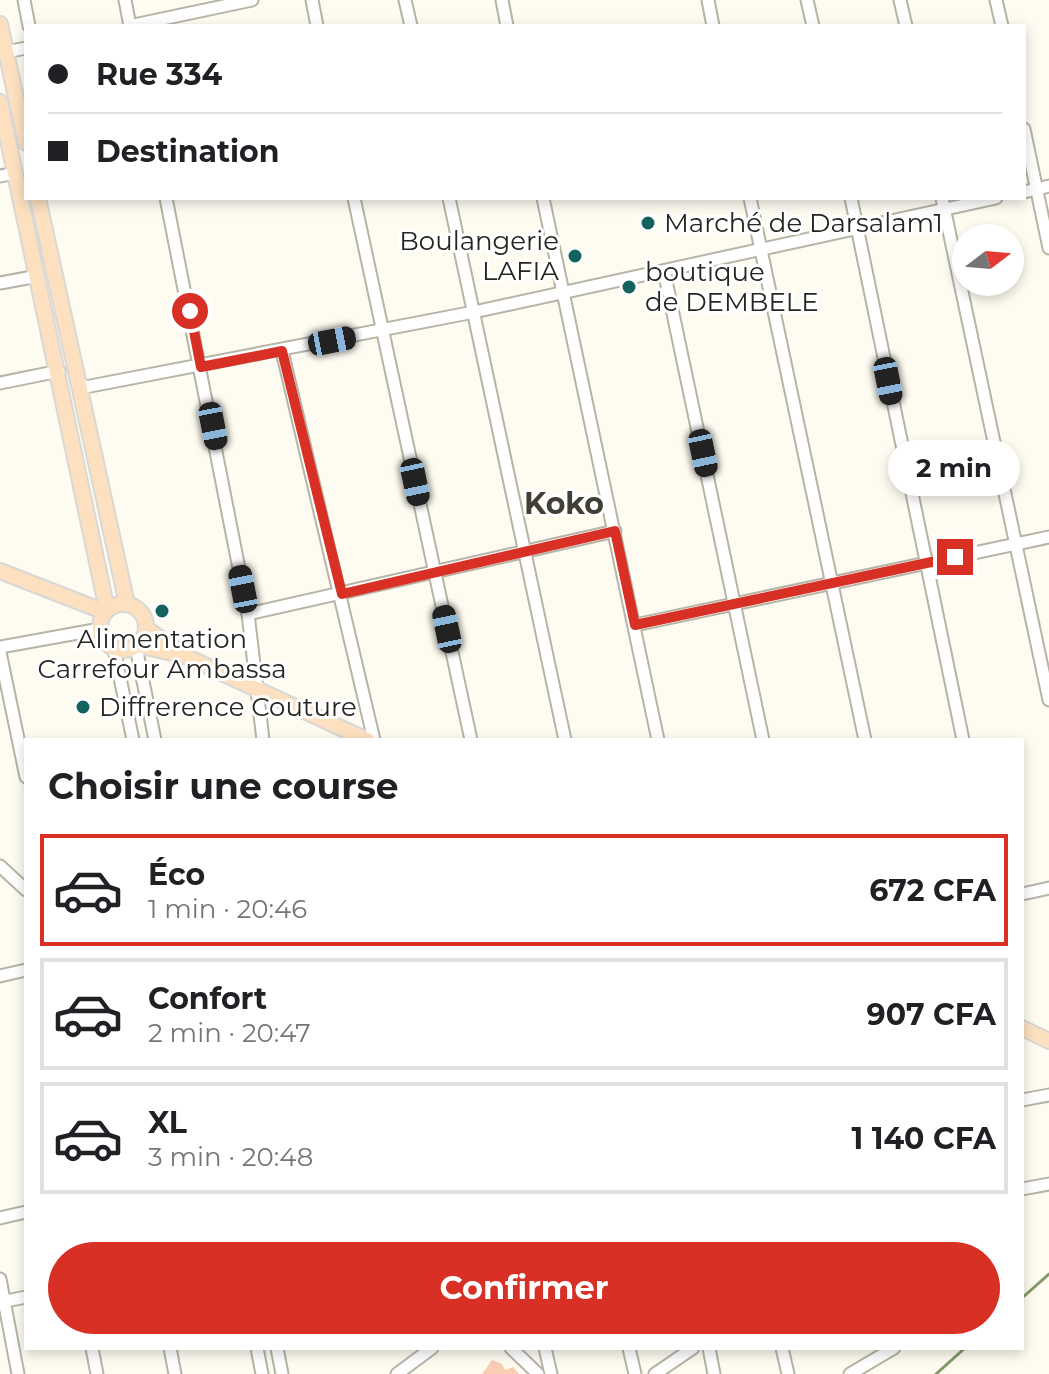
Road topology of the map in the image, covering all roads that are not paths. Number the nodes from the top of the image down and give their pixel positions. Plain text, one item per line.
1 (24, 0) edge
2 (125, 0) edge
3 (252, 0) edge
4 (312, 0) edge
5 (405, 0) edge
6 (502, 0) edge
7 (708, 0) edge
8 (807, 0) edge
9 (900, 0) edge
10 (996, 0) edge
11 (212, 4) edge
12 (0, 24) edge
13 (29, 24) edge
14 (130, 24) edge
15 (137, 24) edge
16 (317, 24) edge
17 (411, 24) edge
18 (507, 24) edge
19 (713, 24) edge
20 (813, 24) edge
21 (906, 24) edge
22 (1002, 24) edge
23 (24, 48) edge
24 (6, 52) junction
25 (0, 102) edge
26 (24, 134) edge
27 (1026, 135) edge
28 (16, 173) junction
29 (0, 176) edge
30 (1043, 187) edge
31 (38, 200) edge
32 (166, 200) edge
33 (354, 200) edge
34 (449, 200) edge
35 (543, 200) edge
36 (750, 200) edge
37 (851, 200) edge
38 (979, 200) edge
39 (944, 204) edge
40 (857, 229) junction
41 (1049, 248) edge
42 (761, 250) junction
43 (664, 271) junction
44 (38, 276) junction
45 (0, 283) edge
46 (563, 292) junction
47 (474, 312) junction
48 (383, 331) junction
49 (282, 351) junction
50 (201, 367) junction
51 (59, 371) junction
52 (0, 383) edge
53 (80, 388) junction
54 (615, 531) junction
55 (1049, 537) edge
56 (1016, 544) junction
57 (526, 552) junction
58 (924, 564) junction
59 (1, 568) edge
60 (435, 573) junction
61 (831, 584) junction
62 (342, 594) junction
63 (65, 599) junction
64 (127, 604) junction
65 (735, 604) junction
66 (106, 611) junction
67 (248, 614) junction
68 (635, 625) junction
69 (146, 628) junction
70 (100, 629) junction
71 (137, 646) junction
72 (0, 649) edge
73 (114, 649) junction
74 (185, 656) junction
75 (255, 687) junction
76 (1049, 700) edge
77 (133, 738) edge
78 (155, 738) edge
79 (263, 738) edge
80 (363, 738) edge
81 (374, 738) edge
82 (471, 738) edge
83 (565, 738) edge
84 (658, 738) edge
85 (763, 738) edge
86 (865, 738) edge
87 (963, 738) edge
88 (24, 767) edge
89 (0, 866) edge
90 (24, 888) edge
91 (1049, 888) edge
92 (1024, 894) edge
93 (24, 970) edge
94 (0, 976) edge
95 (1024, 1029) edge
96 (1049, 1041) edge
97 (1049, 1095) edge
98 (1024, 1100) edge
99 (1049, 1184) edge
100 (1024, 1189) edge
101 (24, 1212) edge
102 (0, 1218) edge
103 (0, 1279) edge
104 (24, 1297) edge
105 (2, 1302) edge
106 (92, 1350) edge
107 (170, 1350) edge
108 (257, 1350) edge
109 (277, 1350) edge
110 (429, 1350) edge
111 (513, 1350) edge
112 (545, 1350) edge
113 (629, 1350) edge
114 (690, 1350) edge
115 (709, 1350) edge
116 (782, 1350) edge
117 (870, 1350) edge
118 (891, 1350) edge
119 (872, 1361) junction
120 (18, 1374) edge
121 (97, 1374) edge
122 (175, 1374) edge
123 (262, 1374) edge
124 (282, 1374) edge
125 (397, 1374) edge
126 (538, 1374) edge
127 (551, 1374) edge
128 (635, 1374) edge
129 (655, 1374) edge
130 (714, 1374) edge
131 (788, 1374) edge
132 (850, 1374) edge

1 - 13 street
2 - 14 street
3 - 11 street
4 - 16 street
5 - 17 street
6 - 18 street
7 - 19 street
8 - 20 street
9 - 21 street
10 - 22 street
11 - 15 street
12 - 24 main road
23 - 24 street
24 - 26 main road
25 - 28 main road
27 - 30 street
28 - 29 street
28 - 44 main road
30 - 41 street
31 - 53 main road
32 - 50 street
33 - 48 street
34 - 47 street
35 - 46 street
36 - 42 street
37 - 40 street
38 - 39 street
39 - 40 street
39 - 56 street
40 - 42 street
40 - 58 street
42 - 43 street
42 - 61 street
43 - 46 street
43 - 65 street
44 - 45 street
44 - 51 main road
46 - 47 street
46 - 54 street
47 - 48 street
47 - 57 street
48 - 49 street
48 - 60 street
49 - 50 street
49 - 62 street
50 - 53 street
50 - 67 street
51 - 52 street
51 - 66 main road
53 - 64 main road
54 - 57 street
54 - 68 street
55 - 56 street
56 - 58 street
56 - 76 street
57 - 60 street
57 - 83 street
58 - 61 street
58 - 87 street
59 - 63 main road
60 - 62 street
60 - 82 street
61 - 65 street
61 - 86 street
62 - 67 street
62 - 81 street
63 - 66 main road
63 - 70 main road
64 - 66 main road
64 - 69 main road
65 - 68 street
65 - 85 street
66 - 70 main road
67 - 75 street
68 - 84 street
69 - 71 main road
69 - 74 main road
70 - 72 street
70 - 73 main road
71 - 73 main road
71 - 74 main road
71 - 78 street
72 - 88 street
73 - 77 street
74 - 75 main road
75 - 79 street
75 - 80 main road
89 - 90 street
91 - 92 street
93 - 94 street
95 - 96 main road
97 - 98 street
99 - 100 street
101 - 102 street
103 - 105 street
104 - 105 street
105 - 120 street
106 - 121 street
107 - 122 street
108 - 123 street
109 - 124 street
110 - 125 street
111 - 126 street
112 - 127 street
113 - 128 street
114 - 129 street
115 - 130 street
116 - 131 street
117 - 119 street
118 - 119 street
119 - 132 street

